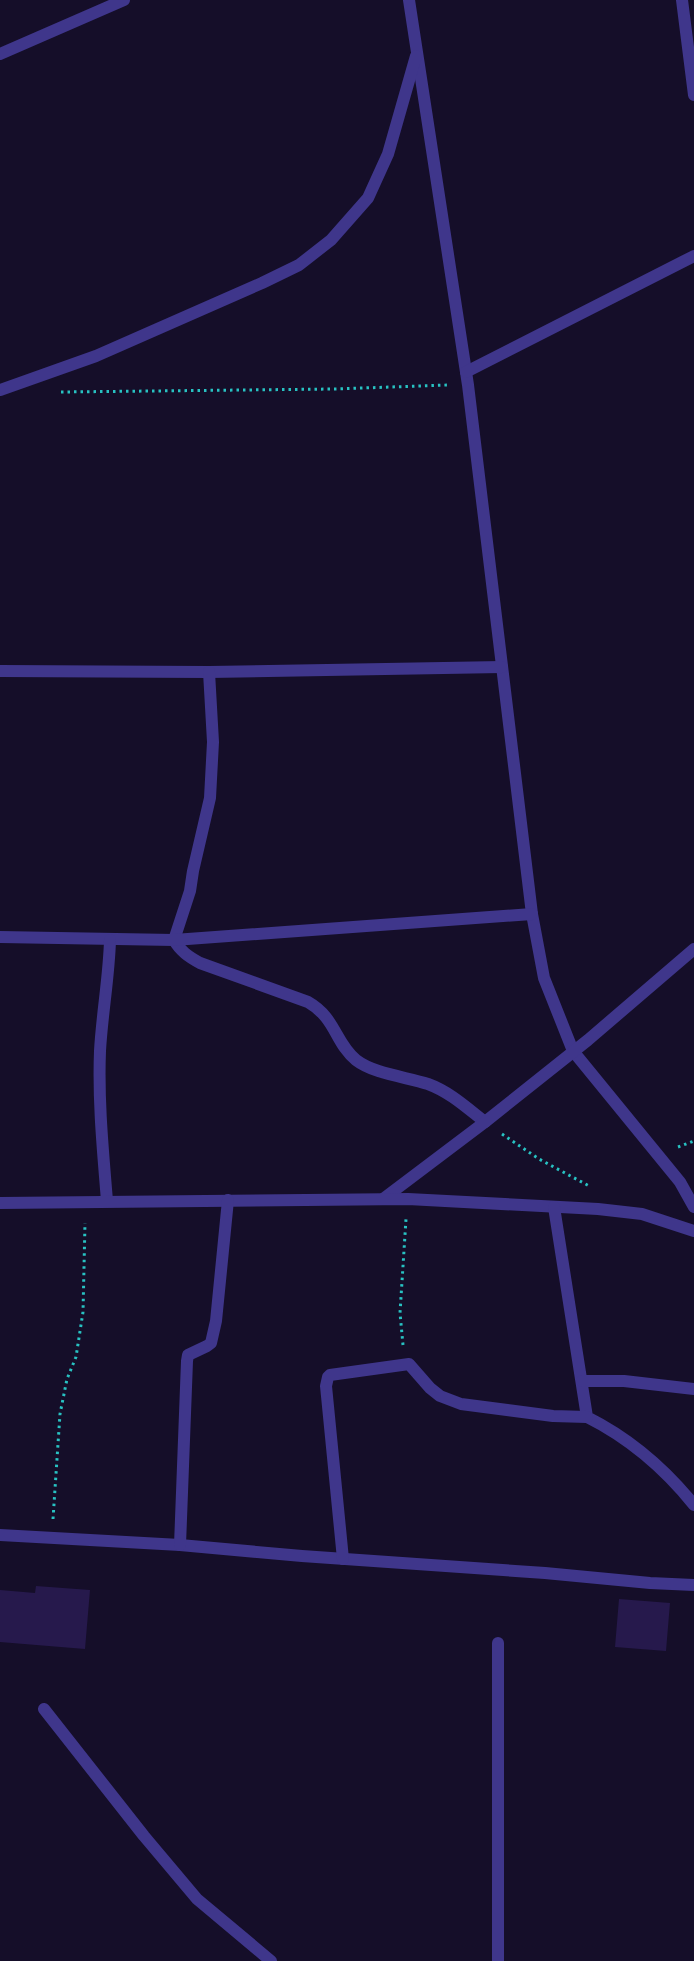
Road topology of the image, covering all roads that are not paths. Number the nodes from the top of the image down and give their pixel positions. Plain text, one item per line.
1 (124, 0) edge
2 (409, 0) edge
3 (682, 0) edge
4 (418, 51) junction
5 (0, 54) edge
6 (694, 95) edge
7 (694, 256) edge
8 (467, 378) junction
9 (0, 390) edge
10 (502, 667) junction
11 (0, 671) edge
12 (209, 672) junction
13 (532, 914) junction
14 (0, 937) edge
15 (110, 940) junction
16 (174, 940) junction
17 (694, 949) edge
18 (574, 1051) junction
19 (485, 1122) junction
20 (384, 1199) junction
21 (228, 1200) junction
22 (106, 1201) junction
23 (0, 1203) edge
24 (554, 1207) junction
25 (694, 1207) edge
26 (694, 1232) edge
27 (582, 1381) junction
28 (694, 1389) edge
29 (587, 1417) junction
30 (694, 1505) edge
31 (0, 1535) edge
32 (180, 1545) junction
33 (343, 1559) junction
34 (694, 1585) edge
35 (498, 1643) dead end
36 (44, 1709) dead end
37 (271, 1961) edge
38 (498, 1961) edge

1 - 5 street
2 - 4 street
3 - 6 street
4 - 8 street
4 - 9 street
7 - 8 street
8 - 10 street
10 - 12 street
10 - 13 street
11 - 12 street
12 - 16 street
13 - 16 street
13 - 18 street
14 - 15 street
15 - 16 street
15 - 22 street
16 - 19 street
17 - 18 street
18 - 19 street
18 - 25 street
19 - 20 street
20 - 21 street
20 - 24 street
21 - 22 street
21 - 32 street
22 - 23 street
24 - 26 street
24 - 27 street
27 - 28 street
27 - 29 street
29 - 30 street
29 - 33 street
31 - 32 street
32 - 33 street
33 - 34 street
35 - 38 street
36 - 37 street

